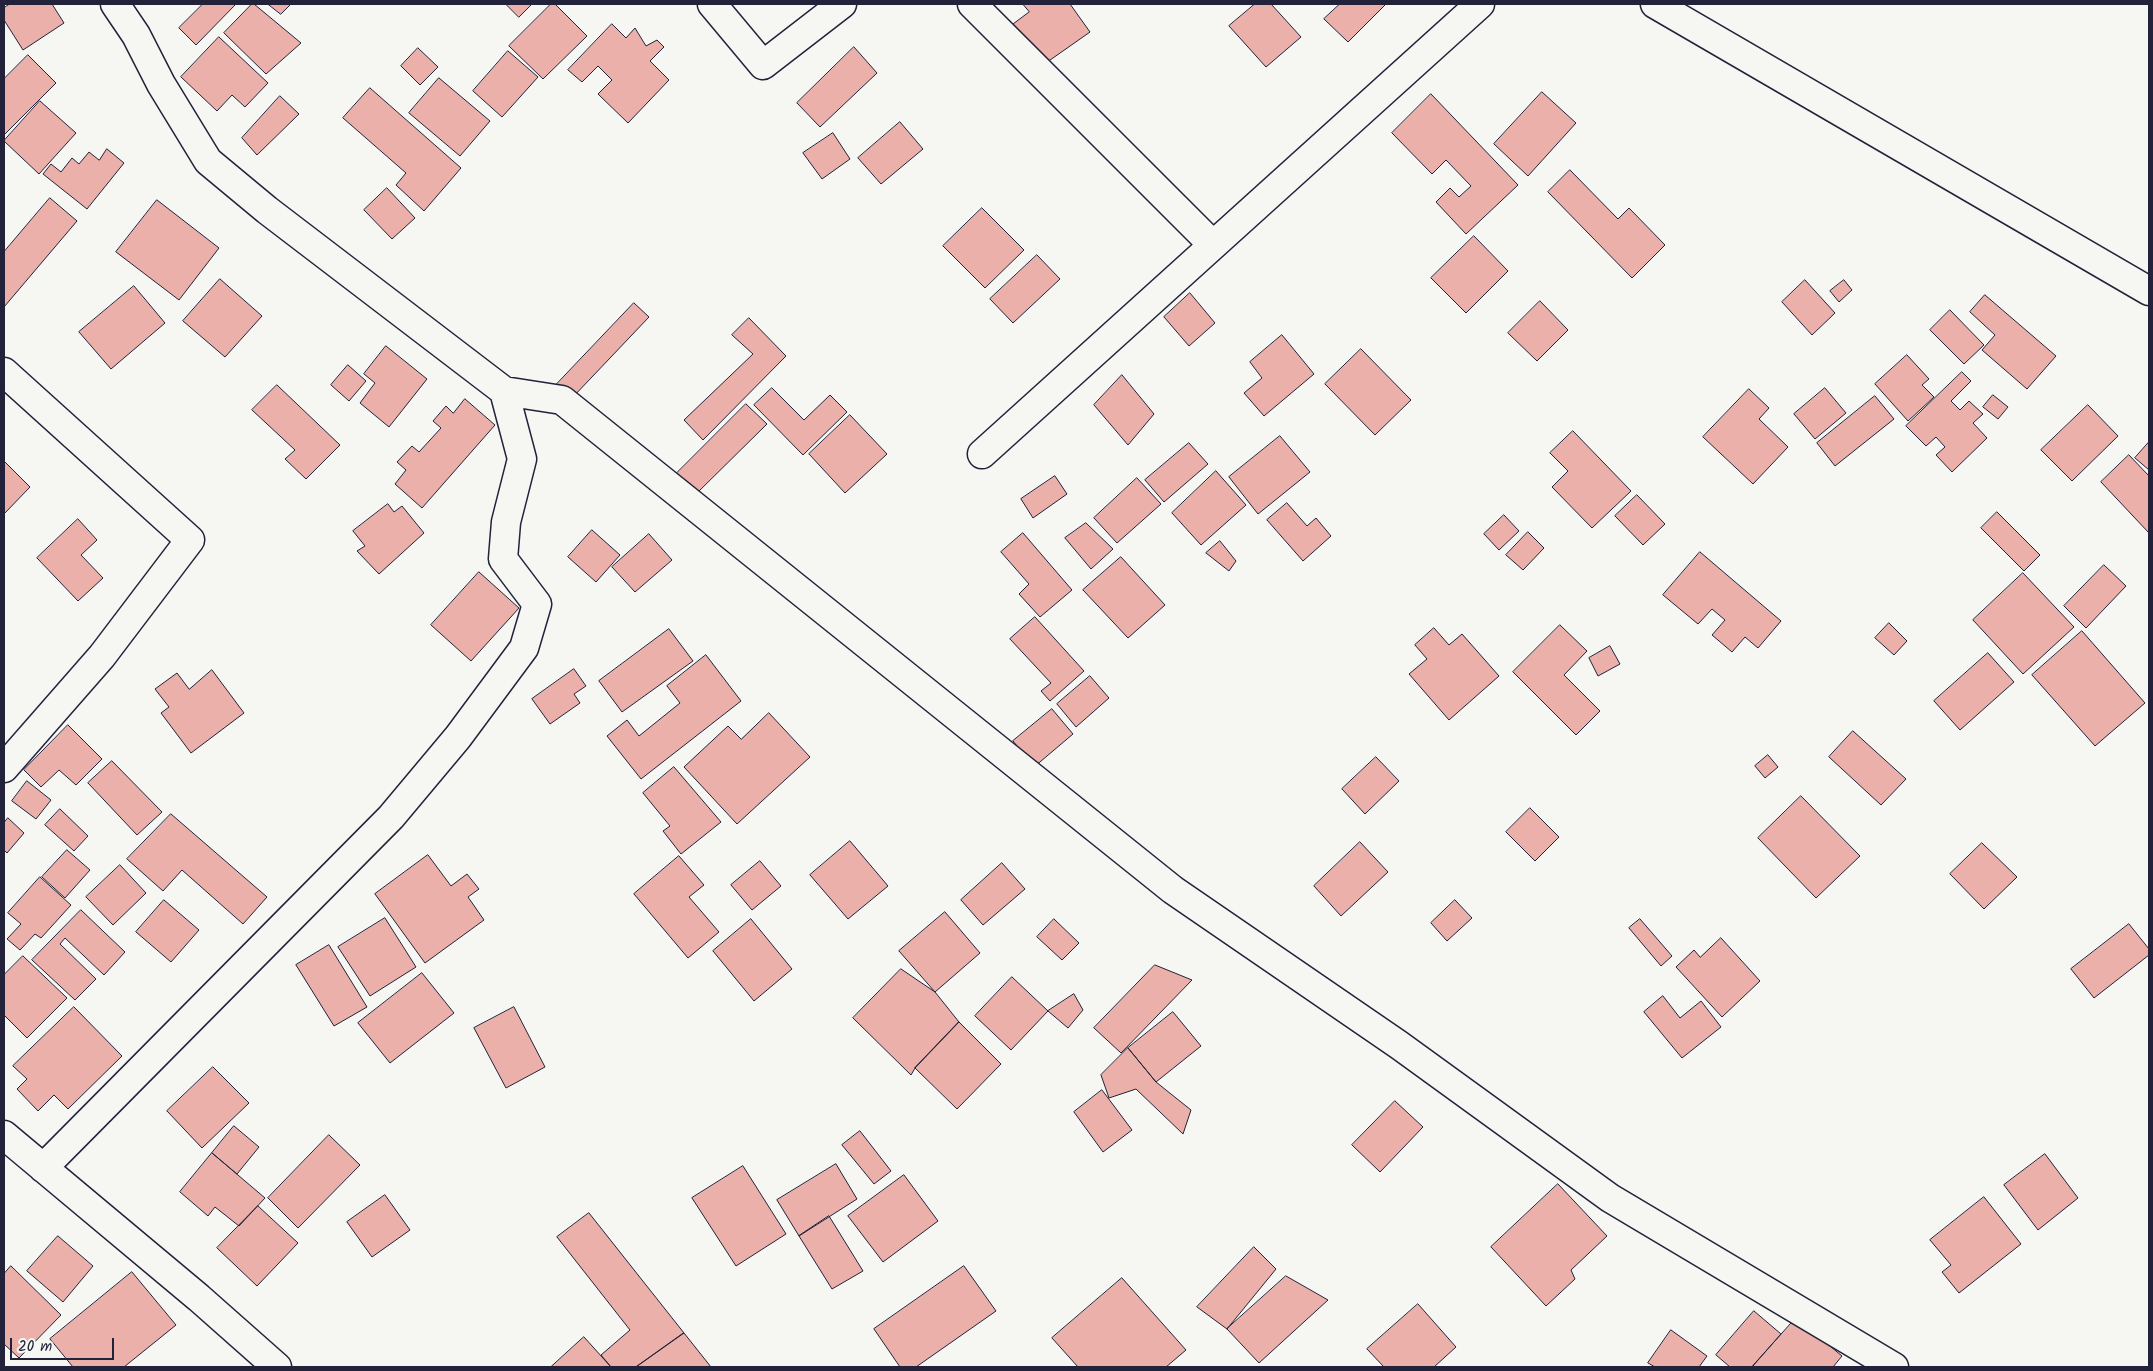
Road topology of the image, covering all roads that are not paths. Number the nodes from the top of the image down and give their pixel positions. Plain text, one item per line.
1 (115, 4) edge
2 (712, 4) edge
3 (842, 4) edge
4 (972, 4) edge
5 (1480, 4) edge
6 (1655, 4) edge
7 (1213, 246) junction
8 (2149, 291) edge
9 (4, 372) edge
10 (504, 391) junction
11 (982, 454) dead end
12 (4, 768) edge
13 (4, 1135) edge
14 (43, 1168) junction
15 (277, 1367) edge
16 (1894, 1367) edge

1 - 10 street
2 - 3 street
4 - 7 street
5 - 7 street
6 - 8 street
7 - 11 street
9 - 12 street
10 - 14 street
10 - 16 street
13 - 14 street
14 - 15 street

